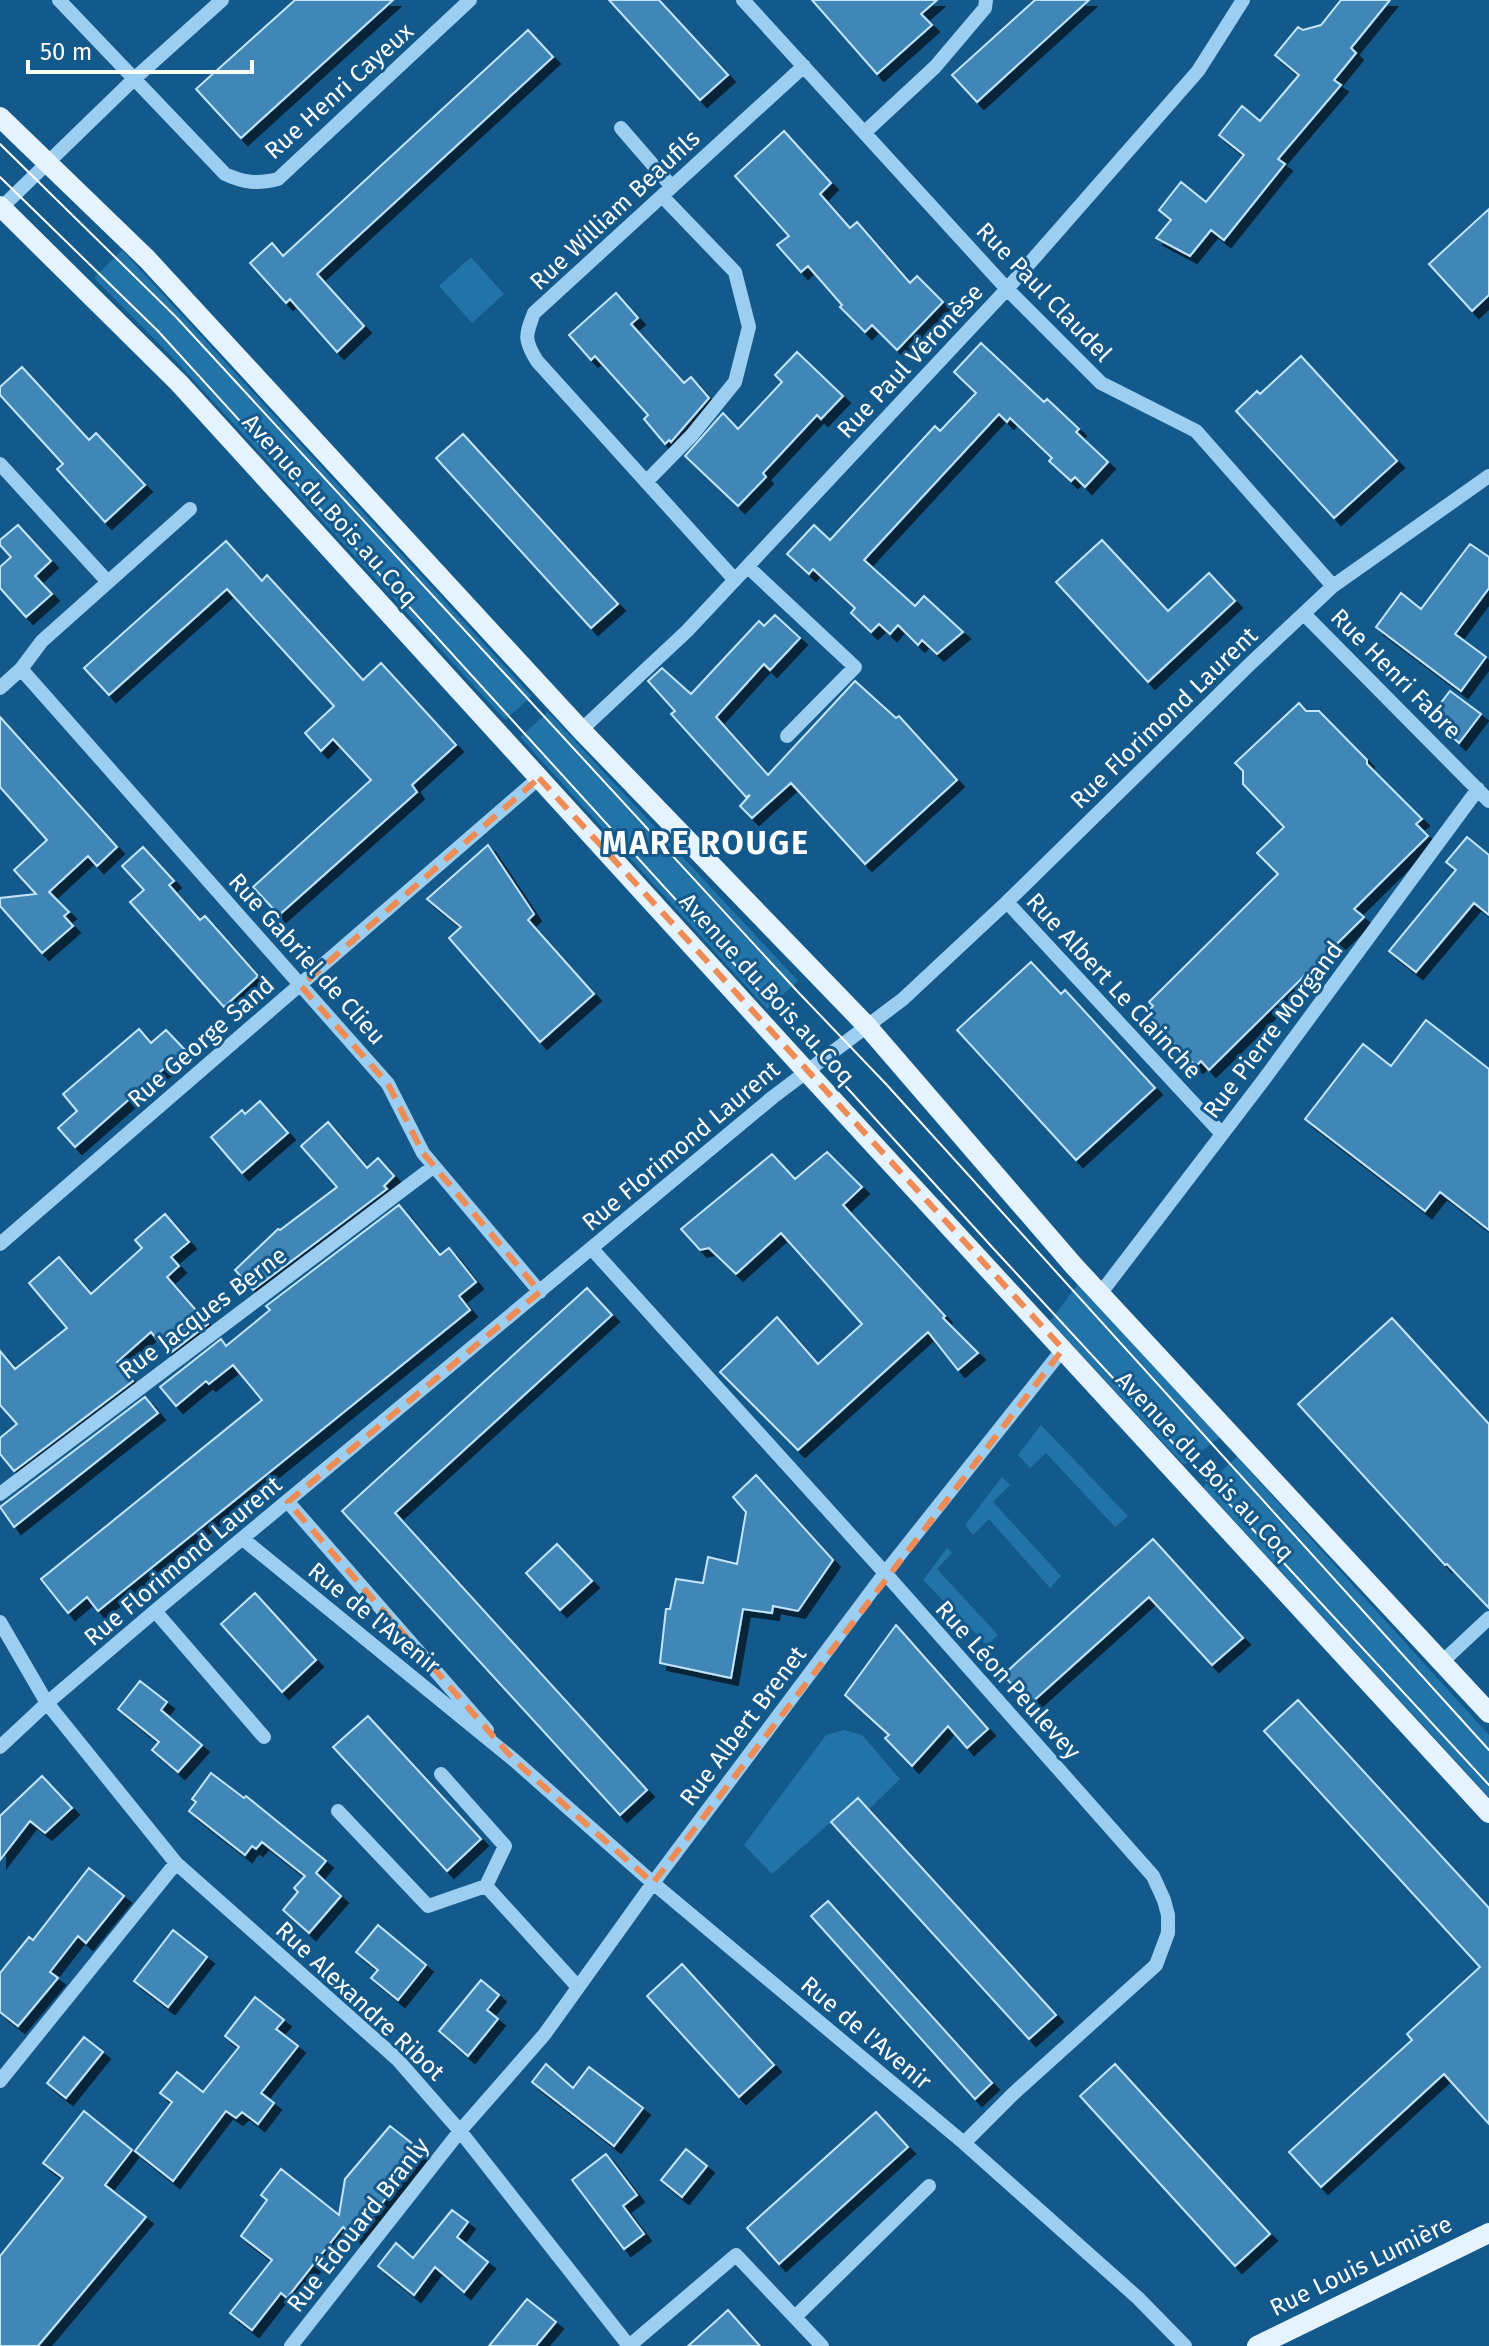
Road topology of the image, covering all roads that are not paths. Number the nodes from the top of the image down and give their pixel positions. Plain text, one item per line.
1 (59, 0) edge
2 (222, 0) edge
3 (470, 0) edge
4 (743, 0) edge
5 (986, 0) edge
6 (1243, 0) edge
7 (804, 66) junction
8 (134, 79) junction
9 (0, 117) edge
10 (621, 128) dead end
11 (865, 132) junction
12 (48, 162) junction
13 (667, 191) junction
14 (1, 206) edge
15 (1007, 289) junction
16 (0, 464) edge
17 (1489, 476) edge
18 (646, 482) junction
19 (190, 509) dead end
20 (748, 567) junction
21 (735, 580) junction
22 (107, 581) junction
23 (1333, 586) junction
24 (1304, 614) junction
25 (21, 669) junction
26 (0, 688) edge
27 (581, 730) junction
28 (787, 736) dead end
29 (539, 778) junction
30 (1478, 789) junction
31 (1489, 801) edge
32 (1007, 902) junction
33 (301, 986) junction
34 (867, 1026) junction
35 (807, 1072) junction
36 (1222, 1134) junction
37 (433, 1167) junction
38 (0, 1244) edge
39 (592, 1249) junction
40 (540, 1292) junction
41 (1100, 1294) junction
42 (1063, 1349) junction
43 (0, 1494) edge
44 (288, 1502) junction
45 (243, 1539) junction
46 (885, 1573) junction
47 (155, 1611) junction
48 (1489, 1618) edge
49 (0, 1622) edge
50 (1442, 1662) junction
51 (47, 1703) junction
52 (1489, 1713) edge
53 (264, 1737) dead end
54 (0, 1747) edge
55 (514, 1760) junction
56 (441, 1774) dead end
57 (338, 1811) dead end
58 (1489, 1813) edge
59 (176, 1863) junction
60 (653, 1883) junction
61 (486, 1886) junction
62 (578, 1987) junction
63 (0, 2081) edge
64 (460, 2131) junction
65 (964, 2143) junction
66 (929, 2186) dead end
67 (1489, 2233) edge
68 (795, 2317) junction
69 (291, 2346) edge
70 (629, 2346) edge
71 (822, 2346) edge
72 (1185, 2346) edge
73 (1257, 2346) edge

1 - 8 street, Rue Henri Cayeux
2 - 8 street
3 - 8 street, Rue Henri Cayeux
4 - 7 street, Rue Paul Claudel
5 - 11 street
6 - 15 street, Rue Paul Véronèse
7 - 11 street, Rue Paul Claudel
7 - 13 street, Rue William Beaufils
8 - 12 street
9 - 12 main road, Avenue du Bois au Coq
10 - 13 street
11 - 15 street, Rue Paul Claudel
12 - 14 street
12 - 27 main road, Avenue du Bois au Coq
13 - 18 street
13 - 18 street, Rue William Beaufils
14 - 29 main road, Avenue du Bois au Coq
15 - 20 street, Rue Paul Véronèse
15 - 23 street, Rue Paul Claudel
16 - 22 street
17 - 23 street, Rue Florimond Laurent
18 - 21 street, Rue William Beaufils
19 - 22 street
20 - 21 street, Rue Paul Véronèse
20 - 28 street
21 - 27 street, Rue Paul Véronèse
22 - 25 street
23 - 24 street, Rue Florimond Laurent
24 - 30 street, Rue Henri Fabre
24 - 32 street, Rue Florimond Laurent
25 - 26 street
25 - 33 street, Rue Gabriel de Clieu
27 - 34 main road, Avenue du Bois au Coq
29 - 33 street, Rue George Sand
29 - 35 main road, Avenue du Bois au Coq
30 - 31 street, Rue Henri Fabre
30 - 36 street, Rue Pierre Morgand
32 - 34 street, Rue Florimond Laurent
32 - 36 street, Rue Albert Le Clainche
33 - 37 street, Rue Gabriel de Clieu
33 - 38 street, Rue George Sand
34 - 35 street, Rue Florimond Laurent
34 - 41 main road, Avenue du Bois au Coq
35 - 39 street, Rue Florimond Laurent
35 - 42 main road, Avenue du Bois au Coq
36 - 41 street, Rue Pierre Morgand
37 - 40 street, Rue Gabriel de Clieu
37 - 43 street, Rue Jacques Berne
39 - 40 street, Rue Florimond Laurent
39 - 46 street, Rue Léon Peulevey
40 - 44 street, Rue Florimond Laurent
41 - 50 main road, Avenue du Bois au Coq
42 - 46 street, Rue Albert Brenet
42 - 58 main road, Avenue du Bois au Coq
44 - 45 street, Rue Florimond Laurent
44 - 55 street, Rue de l'Avenir
45 - 47 street, Rue Florimond Laurent
45 - 55 street, Rue de l'Avenir
46 - 60 street, Rue Albert Brenet
46 - 65 street, Rue Léon Peulevey
47 - 51 street, Rue Florimond Laurent
47 - 53 street
48 - 50 street
49 - 51 street, Rue Alexandre Ribot
50 - 52 main road, Avenue du Bois au Coq
51 - 54 street, Rue Florimond Laurent
51 - 59 street, Rue Alexandre Ribot
55 - 60 street, Rue de l'Avenir
56 - 61 street
57 - 61 street
59 - 63 street
59 - 64 street, Rue Alexandre Ribot
60 - 62 street, Rue Albert Brenet
60 - 65 street, Rue de l'Avenir
61 - 62 street
62 - 64 street, Rue Albert Brenet
64 - 69 street, Rue Édouard Branly
64 - 70 street, Rue Alexandre Ribot
65 - 72 street, Rue de l'Avenir
66 - 68 street
67 - 73 main road, Rue Louis Lumière
68 - 70 street
68 - 71 street

